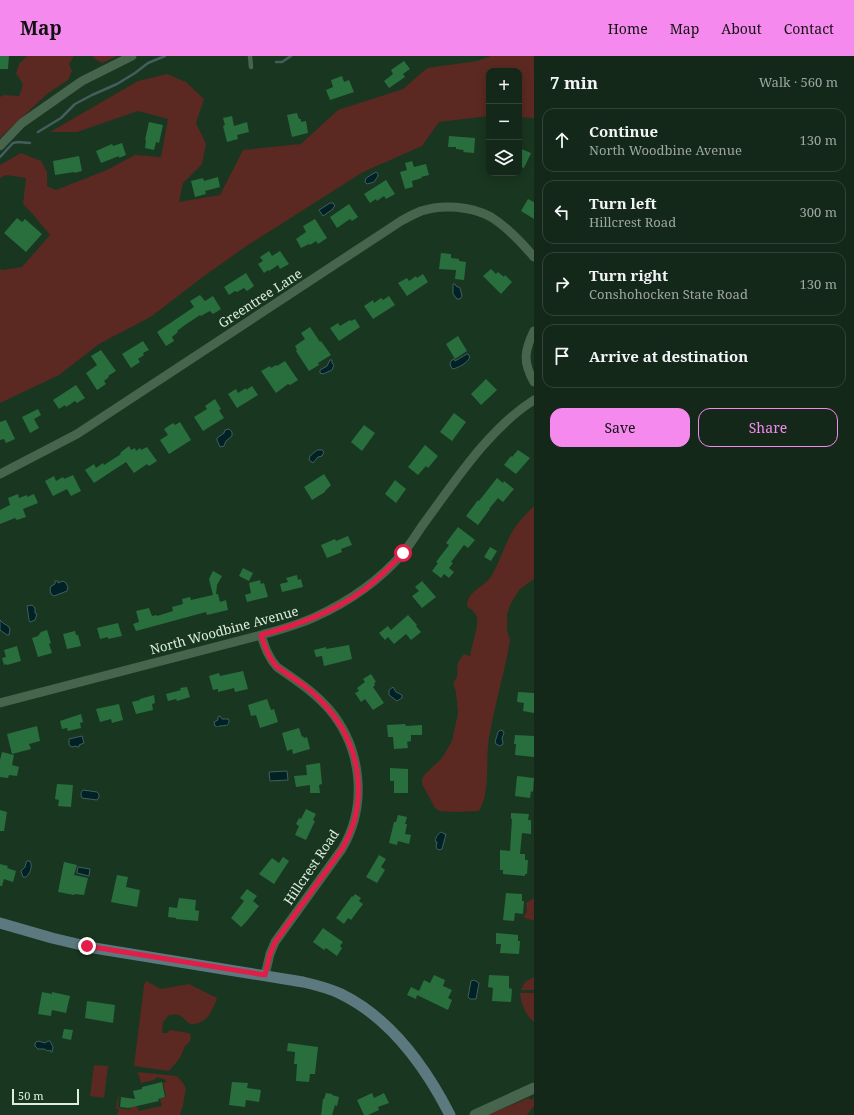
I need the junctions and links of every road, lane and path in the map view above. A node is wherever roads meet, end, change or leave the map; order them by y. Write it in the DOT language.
graph roads {
  1 [pos="132,56"];
  2 [pos="250,57"];
  3 [pos="251,67"];
  4 [pos="0,146"];
  5 [pos="534,257"];
  6 [pos="534,331"];
  7 [pos="534,382"];
  8 [pos="534,400"];
  9 [pos="0,474"];
  10 [pos="261,635"];
  11 [pos="0,703"];
  12 [pos="0,923"];
  13 [pos="265,975"];
  14 [pos="534,1088"];
  15 [pos="450,1115"];
  16 [pos="475,1115"];
  1 -- 4 [label="street"];
  2 -- 3 [label="lane"];
  5 -- 9 [label="street, Greentree Lane"];
  6 -- 7 [label="street"];
  8 -- 10 [label="street, North Woodbine Avenue"];
  10 -- 11 [label="street, North Woodbine Avenue"];
  10 -- 13 [label="street, Hillcrest Road"];
  12 -- 13 [label="main road"];
  13 -- 15 [label="main road"];
  14 -- 16 [label="street"];
}
